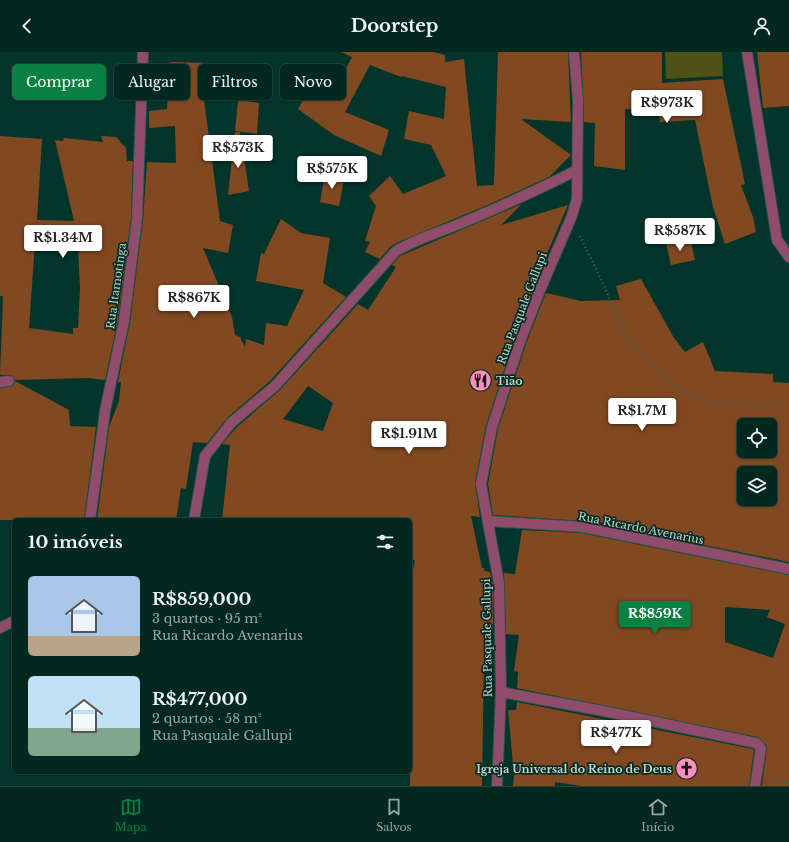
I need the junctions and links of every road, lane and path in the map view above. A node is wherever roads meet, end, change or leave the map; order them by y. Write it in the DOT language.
graph roads {
  1 [pos="143,52"];
  2 [pos="574,52"];
  3 [pos="747,52"];
  4 [pos="577,170"];
  5 [pos="571,218"];
  6 [pos="789,257"];
  7 [pos="789,407"];
  8 [pos="90,518"];
  9 [pos="194,518"];
  10 [pos="488,521"];
  11 [pos="789,569"];
  12 [pos="12,622"];
  13 [pos="0,628"];
  14 [pos="501,692"];
  15 [pos="497,786"];
  16 [pos="755,786"];
  1 -- 8 [label="street, Rua Itamotinga"];
  2 -- 4 [label="street, Rua Pasquale Gallupi"];
  3 -- 6 [label="street"];
  4 -- 5 [label="street, Rua Pasquale Gallupi"];
  4 -- 9 [label="street"];
  5 -- 7 [label="path"];
  5 -- 10 [label="street, Rua Pasquale Gallupi"];
  10 -- 11 [label="street, Rua Ricardo Avenarius"];
  10 -- 14 [label="street, Rua Pasquale Gallupi"];
  12 -- 13 [label="street"];
  14 -- 15 [label="street, Rua Pasquale Gallupi"];
  14 -- 16 [label="street"];
}
